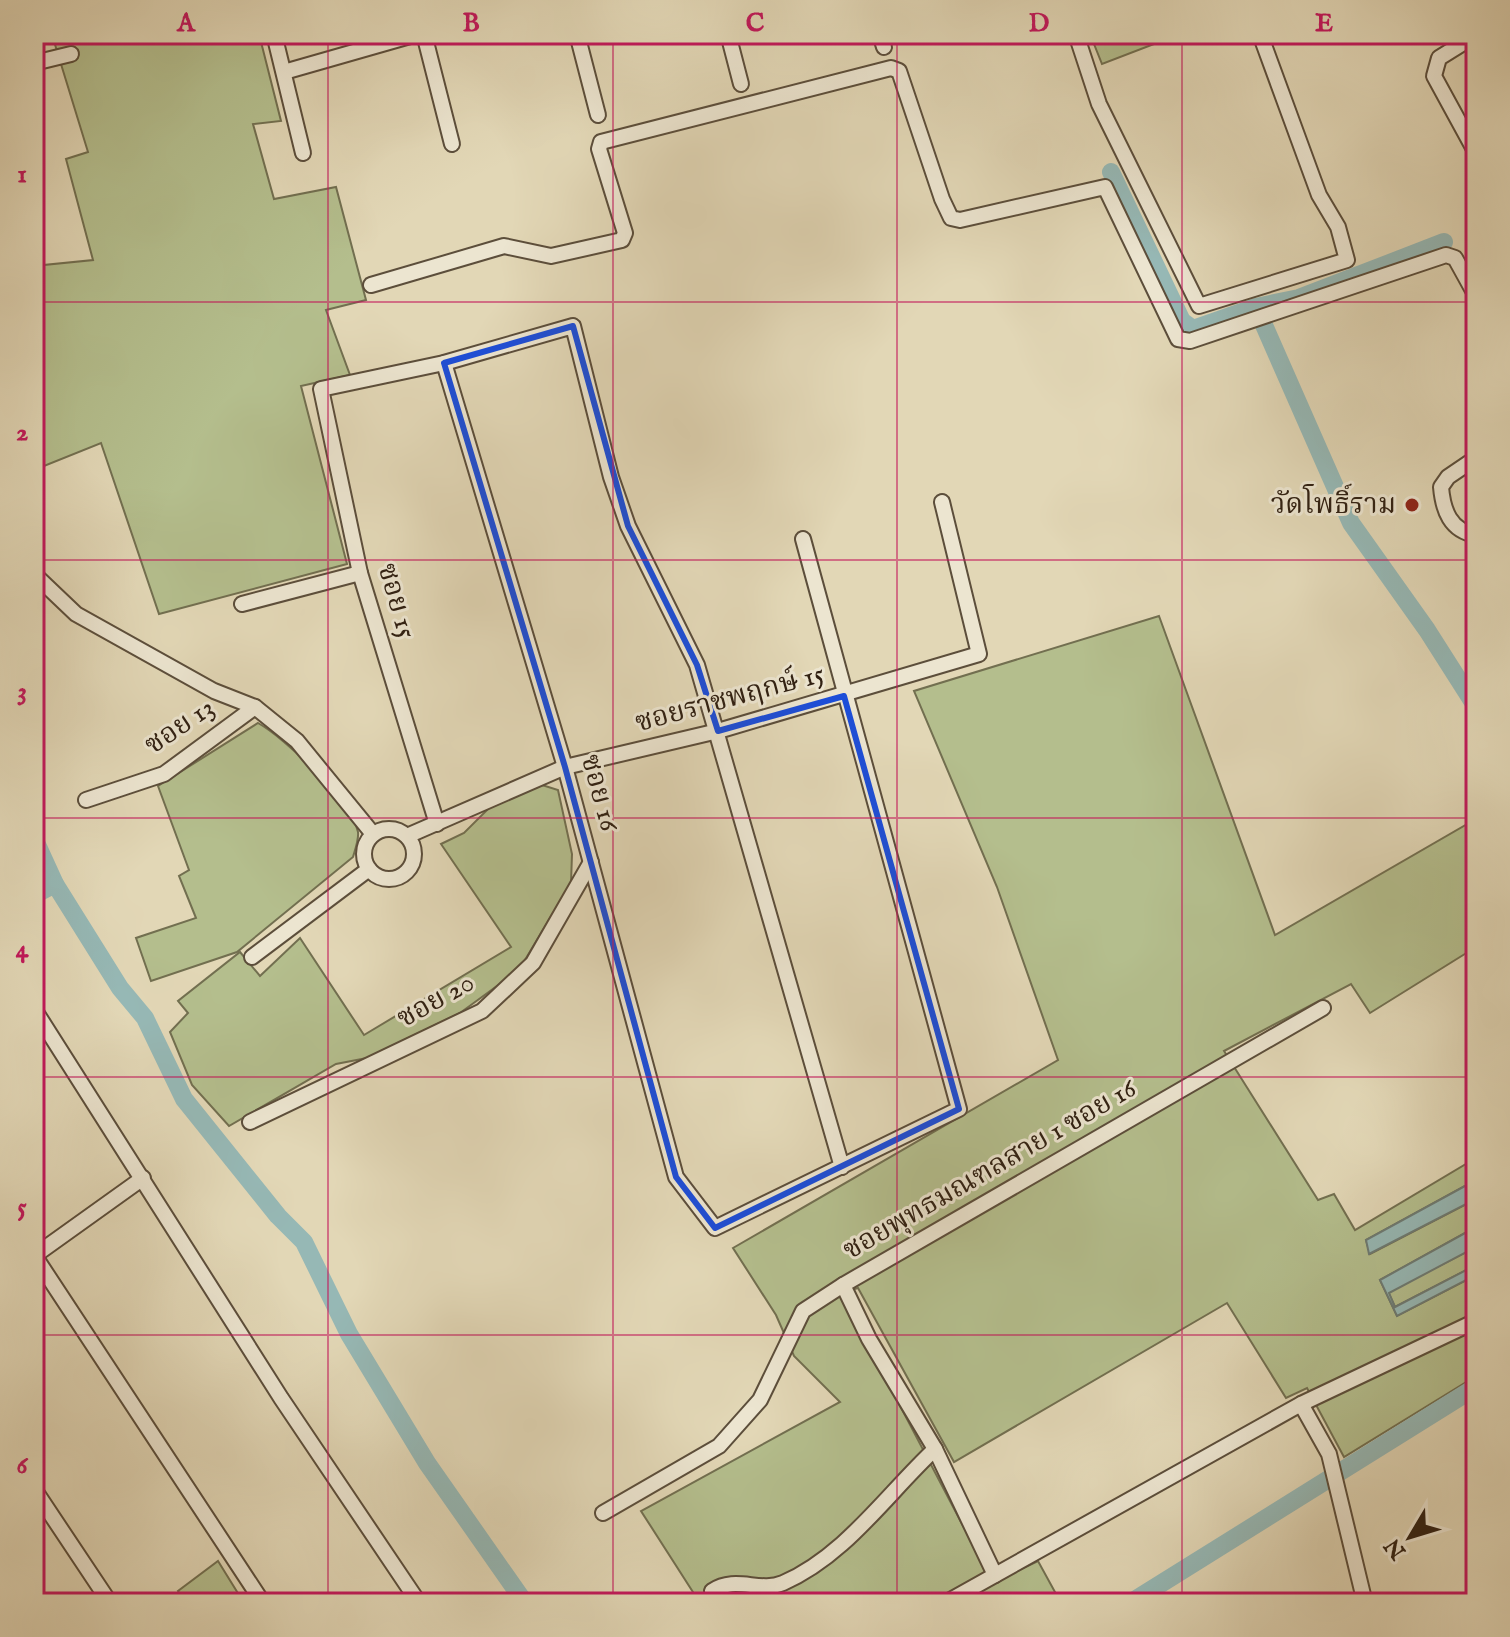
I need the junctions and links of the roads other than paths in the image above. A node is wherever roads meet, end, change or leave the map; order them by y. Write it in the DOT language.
graph roads {
  1 [pos="274,34"];
  2 [pos="417,34"];
  3 [pos="424,34"];
  4 [pos="577,34"];
  5 [pos="728,34"];
  6 [pos="1076,34"];
  7 [pos="1260,34"];
  8 [pos="1476,35"];
  9 [pos="71,54"];
  10 [pos="34,63"];
  11 [pos="284,72"];
  12 [pos="741,84"];
  13 [pos="598,115"];
  14 [pos="452,144"];
  15 [pos="303,153"];
  16 [pos="1476,153"];
  17 [pos="371,285"];
  18 [pos="1476,296"];
  19 [pos="444,363"];
  20 [pos="1476,458"];
  21 [pos="942,502"];
  22 [pos="1476,535"];
  23 [pos="803,539"];
  24 [pos="360,573"];
  25 [pos="34,574"];
  26 [pos="242,604"];
  27 [pos="844,696"];
  28 [pos="255,707"];
  29 [pos="718,731"];
  30 [pos="565,767"];
  31 [pos="86,800"];
  32 [pos="437,824"];
  33 [pos="373,834"];
  34 [pos="407,836"];
  35 [pos="591,862"];
  36 [pos="369,869"];
  37 [pos="252,957"];
  38 [pos="1323,1008"];
  39 [pos="34,1009"];
  40 [pos="250,1122"];
  41 [pos="842,1167"];
  42 [pos="143,1178"];
  43 [pos="34,1255"];
  44 [pos="843,1285"];
  45 [pos="1476,1321"];
  46 [pos="1301,1404"];
  47 [pos="935,1449"];
  48 [pos="34,1489"];
  49 [pos="603,1513"];
  50 [pos="995,1575"];
  51 [pos="712,1591"];
  52 [pos="110,1603"];
  53 [pos="263,1603"];
  54 [pos="419,1603"];
  55 [pos="945,1603"];
  56 [pos="1365,1603"];
  1 -- 11 [label="street"];
  2 -- 11 [label="street"];
  3 -- 14 [label="street"];
  4 -- 13 [label="street"];
  5 -- 12 [label="street"];
  6 -- 7 [label="street"];
  8 -- 16 [label="street"];
  9 -- 10 [label="street"];
  11 -- 15 [label="street"];
  17 -- 18 [label="street"];
  19 -- 24 [label="street, ซอย 15"];
  19 -- 29 [label="street"];
  19 -- 30 [label="street, ซอย 16"];
  20 -- 22 [label="street"];
  21 -- 27 [label="street, ซอยราชพฤกษ์ 15"];
  23 -- 27 [label="street"];
  24 -- 26 [label="street"];
  24 -- 32 [label="street, ซอย 15"];
  25 -- 28 [label="street"];
  27 -- 29 [label="street, ซอยราชพฤกษ์ 15"];
  27 -- 41 [label="street"];
  28 -- 31 [label="street, ซอย 13"];
  28 -- 33 [label="street"];
  29 -- 30 [label="street, ซอยราชพฤกษ์ 15"];
  29 -- 41 [label="street"];
  30 -- 32 [label="street, ซอยราชพฤกษ์ 15"];
  30 -- 35 [label="street, ซอย 16"];
  32 -- 34 [label="street, ซอยราชพฤกษ์ 15"];
  33 -- 34 [label="street, ซอยราชพฤกษ์ 15"];
  33 -- 36 [label="street"];
  34 -- 36 [label="street"];
  35 -- 40 [label="street, ซอย 20"];
  35 -- 41 [label="street, ซอย 16"];
  36 -- 37 [label="street"];
  38 -- 44 [label="street, ซอยพุทธมณฑลสาย 1 ซอย 16"];
  39 -- 42 [label="street"];
  42 -- 43 [label="street"];
  42 -- 54 [label="street"];
  43 -- 53 [label="street"];
  44 -- 47 [label="street, ซอยพุทธมณฑลสาย 1 ซอย 16"];
  44 -- 49 [label="street"];
  45 -- 46 [label="street"];
  46 -- 50 [label="street"];
  46 -- 56 [label="street"];
  47 -- 50 [label="street, ซอยพุทธมณฑลสาย 1 ซอย 16"];
  47 -- 51 [label="street"];
  48 -- 52 [label="street"];
  50 -- 55 [label="street"];
}
